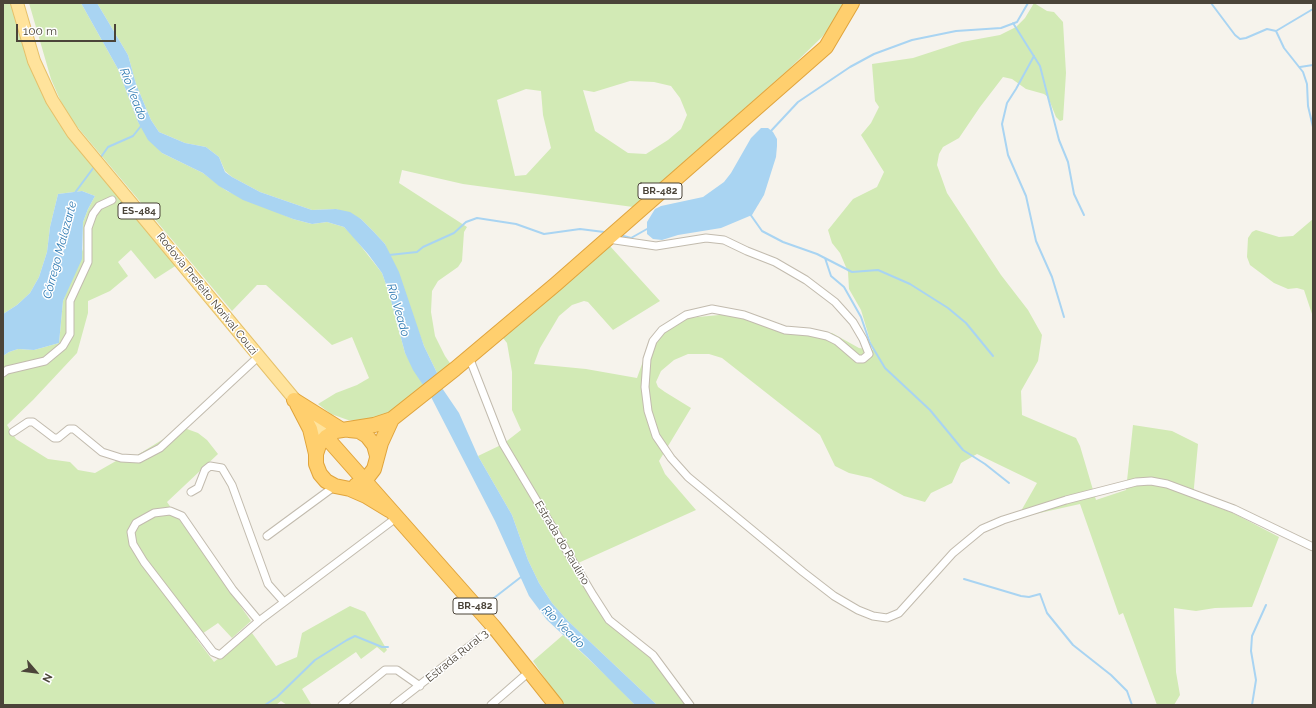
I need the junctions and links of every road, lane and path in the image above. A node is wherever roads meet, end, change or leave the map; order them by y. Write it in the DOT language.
graph roads {
  1 [pos="17,3"];
  2 [pos="852,3"];
  3 [pos="112,200"];
  4 [pos="606,238"];
  5 [pos="258,357"];
  6 [pos="469,357"];
  7 [pos="3,373"];
  8 [pos="296,402"];
  9 [pos="392,419"];
  10 [pos="344,430"];
  11 [pos="13,432"];
  12 [pos="326,437"];
  13 [pos="316,454"];
  14 [pos="376,460"];
  15 [pos="364,482"];
  16 [pos="336,487"];
  17 [pos="191,492"];
  18 [pos="389,510"];
  19 [pos="267,536"];
  20 [pos="1313,548"];
  21 [pos="284,602"];
  22 [pos="259,621"];
  23 [pos="494,627"];
  24 [pos="530,671"];
  25 [pos="420,686"];
  26 [pos="342,705"];
  27 [pos="394,705"];
  28 [pos="491,705"];
  29 [pos="556,705"];
  30 [pos="690,705"];
  1 -- 5 [label="main road, Rodovia Prefeito Norival Couzi / ES-484"];
  2 -- 4 [label="highway, BR-482"];
  3 -- 7 [label="street"];
  4 -- 6 [label="highway, BR-482"];
  4 -- 20 [label="street"];
  5 -- 8 [label="main road, Rodovia Prefeito Norival Couzi / ES-484"];
  5 -- 11 [label="street"];
  6 -- 9 [label="highway, BR-482"];
  6 -- 30 [label="street, Estrada do Raulino"];
  8 -- 10 [label="highway"];
  8 -- 12 [label="main road, ES-484"];
  8 -- 13 [label="highway"];
  9 -- 10 [label="highway, BR-482"];
  9 -- 14 [label="highway, BR-482"];
  10 -- 12 [label="highway, BR-482"];
  10 -- 14 [label="highway"];
  12 -- 13 [label="highway"];
  12 -- 15 [label="highway, ES-484"];
  13 -- 16 [label="highway, BR-482"];
  14 -- 15 [label="highway, BR-482"];
  14 -- 18 [label="highway"];
  15 -- 16 [label="highway"];
  15 -- 18 [label="highway, ES-484"];
  16 -- 18 [label="highway, BR-482"];
  16 -- 19 [label="street"];
  17 -- 21 [label="street"];
  18 -- 21 [label="street"];
  18 -- 23 [label="highway, BR-482"];
  21 -- 22 [label="street"];
  22 -- 22 [label="street"];
  23 -- 24 [label="highway, BR-482"];
  23 -- 25 [label="street, Estrada Rural 3"];
  24 -- 28 [label="street"];
  24 -- 29 [label="highway, BR-482"];
  25 -- 26 [label="street, Estrada Rural 3"];
  25 -- 27 [label="street, Estrada Rural 3"];
}
